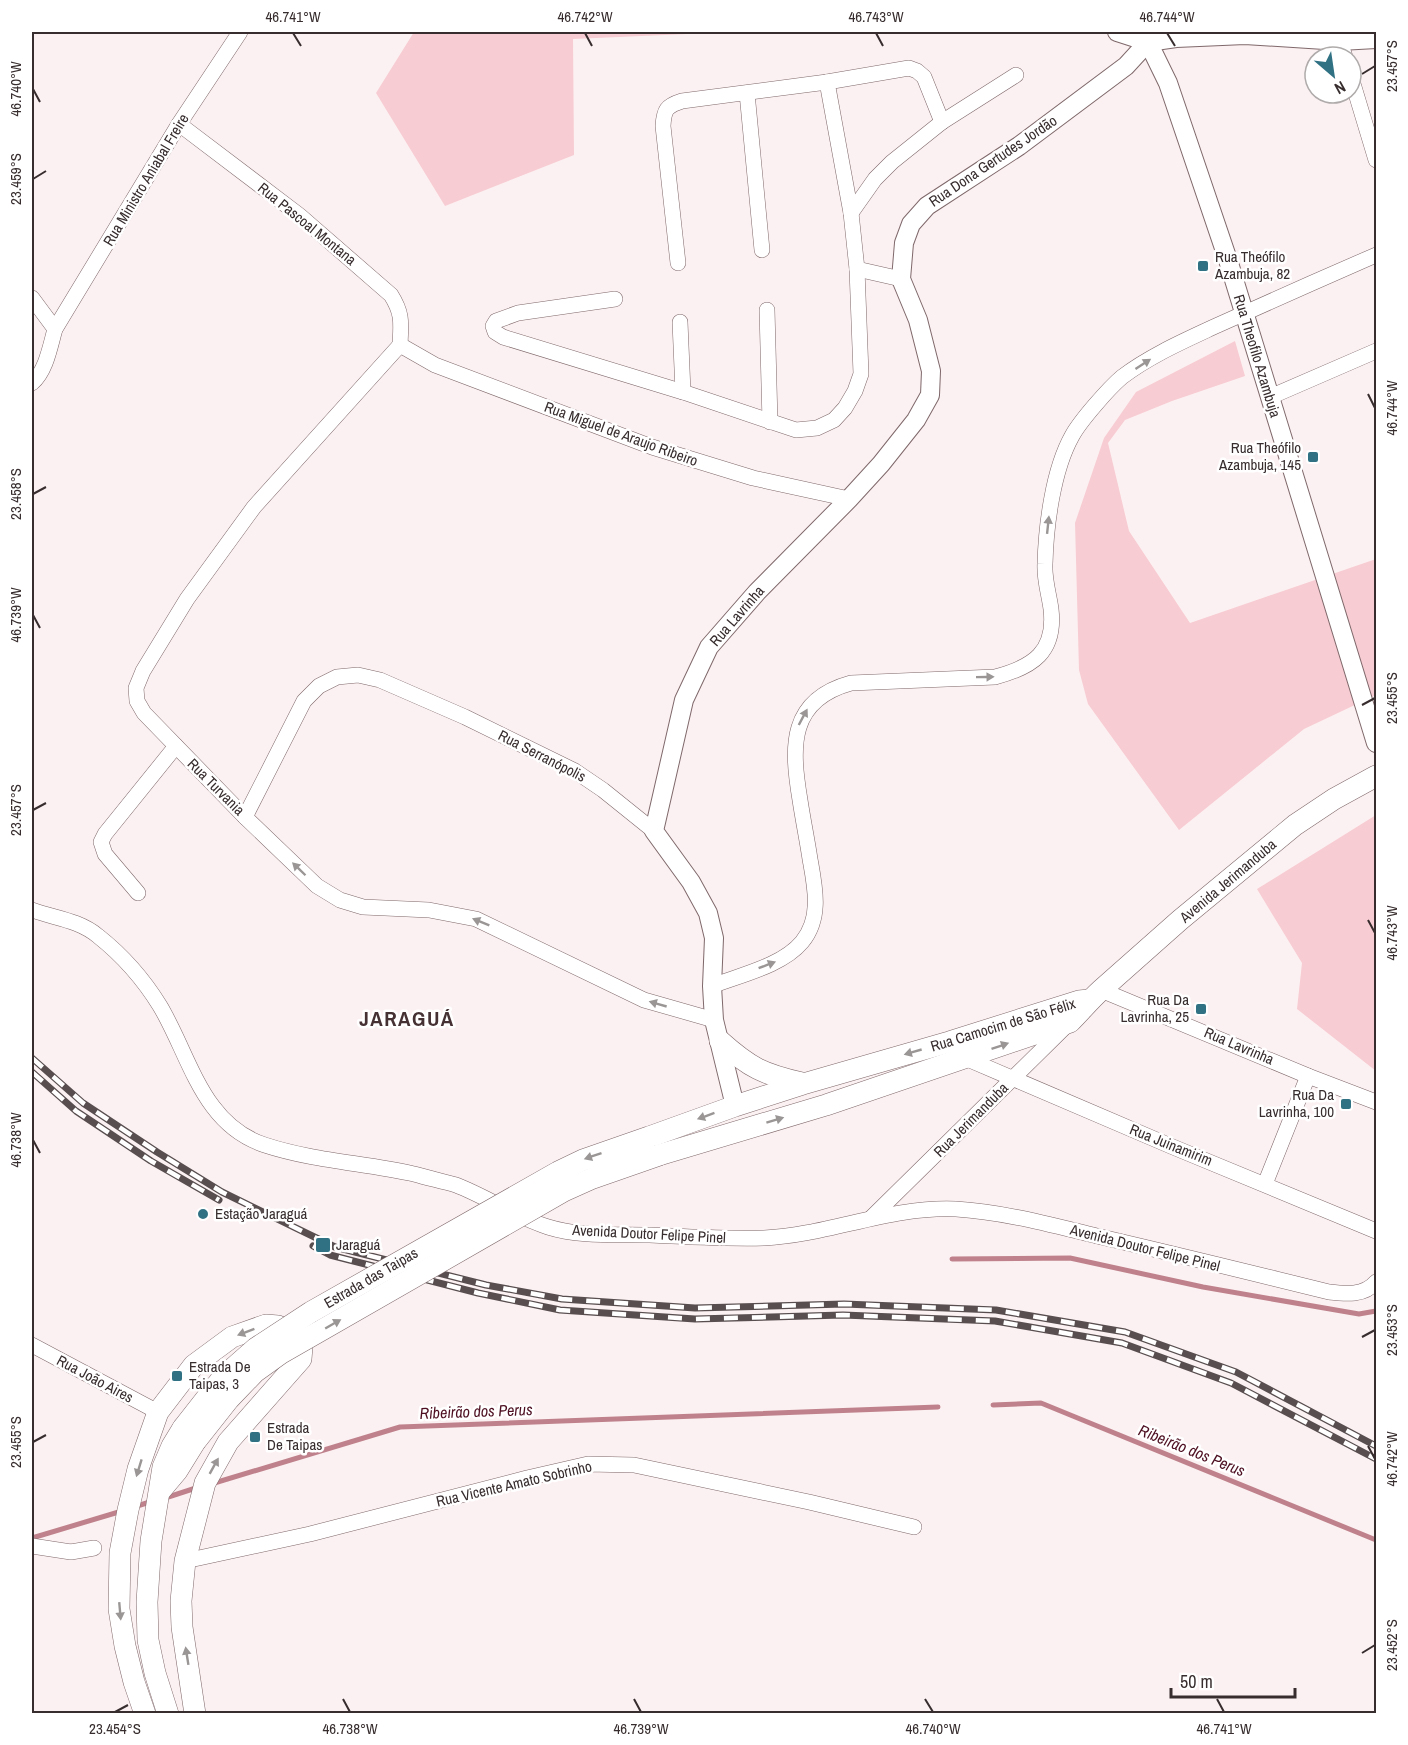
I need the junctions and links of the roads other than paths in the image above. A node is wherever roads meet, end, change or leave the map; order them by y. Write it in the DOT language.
graph roads {
  1 [pos="240,32"];
  2 [pos="1117,32"];
  3 [pos="1146,37"];
  4 [pos="1377,39"];
  5 [pos="1314,45"];
  6 [pos="1356,45"];
  7 [pos="1016,75"];
  8 [pos="827,82"];
  9 [pos="747,93"];
  10 [pos="1360,105"];
  11 [pos="942,122"];
  12 [pos="179,124"];
  13 [pos="1377,160"];
  14 [pos="851,213"];
  15 [pos="762,250"];
  16 [pos="1377,255"];
  17 [pos="678,263"];
  18 [pos="857,269"];
  19 [pos="901,279"];
  20 [pos="32,298"];
  21 [pos="615,299"];
  22 [pos="767,310"];
  23 [pos="1245,313"];
  24 [pos="680,322"];
  25 [pos="56,329"];
  26 [pos="400,345"];
  27 [pos="1377,351"];
  28 [pos="32,383"];
  29 [pos="683,392"];
  30 [pos="1270,397"];
  31 [pos="770,422"];
  32 [pos="849,499"];
  33 [pos="1377,743"];
  34 [pos="176,746"];
  35 [pos="1377,776"];
  36 [pos="245,817"];
  37 [pos="654,831"];
  38 [pos="138,893"];
  39 [pos="32,910"];
  40 [pos="712,986"];
  41 [pos="1095,995"];
  42 [pos="714,1020"];
  43 [pos="1070,1022"];
  44 [pos="720,1041"];
  45 [pos="965,1058"];
  46 [pos="1308,1076"];
  47 [pos="1013,1079"];
  48 [pos="803,1084"];
  49 [pos="1377,1102"];
  50 [pos="735,1106"];
  51 [pos="654,1146"];
  52 [pos="1265,1184"];
  53 [pos="871,1218"];
  54 [pos="1377,1231"];
  55 [pos="1377,1282"];
  56 [pos="32,1345"];
  57 [pos="158,1413"];
  58 [pos="914,1527"];
  59 [pos="32,1546"];
  60 [pos="94,1548"];
  61 [pos="185,1561"];
  62 [pos="145,1713"];
  63 [pos="168,1713"];
  64 [pos="195,1713"];
  1 -- 12 [label="street, Rua Ministro Aniabal Freire"];
  2 -- 3 [label="street"];
  3 -- 5 [label="street"];
  3 -- 19 [label="street, Rua Dona Gertudes Jordão"];
  3 -- 23 [label="street, Rua Theofilo Azambuja"];
  4 -- 6 [label="street"];
  7 -- 11 [label="street"];
  8 -- 9 [label="street"];
  8 -- 11 [label="street"];
  8 -- 14 [label="street"];
  9 -- 15 [label="street"];
  9 -- 17 [label="street"];
  10 -- 13 [label="street"];
  11 -- 14 [label="street"];
  12 -- 25 [label="street, Rua Ministro Aniabal Freire"];
  12 -- 26 [label="street, Rua Pascoal Montana"];
  14 -- 18 [label="street"];
  16 -- 23 [label="street"];
  18 -- 19 [label="street"];
  18 -- 31 [label="street"];
  19 -- 32 [label="street, Rua Dona Gertudes Jordão"];
  20 -- 25 [label="street"];
  21 -- 29 [label="street"];
  22 -- 31 [label="street"];
  23 -- 30 [label="street, Rua Theofilo Azambuja"];
  40 -- 23 [label="street, one-way"];
  24 -- 29 [label="street"];
  25 -- 28 [label="street"];
  26 -- 32 [label="street, Rua Miguel de Araujo Ribeiro"];
  26 -- 34 [label="street, Rua Turvania"];
  27 -- 30 [label="street"];
  29 -- 31 [label="street"];
  30 -- 33 [label="street, Rua Theofilo Azambuja"];
  32 -- 37 [label="street, Rua Lavrinha"];
  34 -- 36 [label="street, Rua Turvania"];
  34 -- 38 [label="street"];
  35 -- 41 [label="main road, Avenida Jerimanduba"];
  36 -- 37 [label="street, Rua Serranópolis"];
  42 -- 36 [label="street, Rua Turvania, one-way"];
  37 -- 40 [label="street, Rua Serranópolis"];
  39 -- 53 [label="street, Avenida Doutor Felipe Pinel"];
  40 -- 42 [label="street, Rua Serranópolis"];
  41 -- 43 [label="main road, Rua Camocim de São Félix"];
  41 -- 46 [label="street, Rua Lavrinha"];
  41 -- 48 [label="main road, Rua Camocim de São Félix, one-way"];
  42 -- 44 [label="street, Rua Serranópolis"];
  45 -- 43 [label="main road, Rua Camocim de São Félix, one-way"];
  43 -- 47 [label="street, Rua Jerimanduba"];
  44 -- 48 [label="main road"];
  44 -- 50 [label="street, Rua Serranópolis"];
  45 -- 47 [label="street, Rua Juinamirim"];
  51 -- 45 [label="main road, Rua Camocim de São Félix, one-way"];
  46 -- 49 [label="street, Rua Lavrinha"];
  46 -- 52 [label="street"];
  47 -- 52 [label="street, Rua Juinamirim"];
  47 -- 53 [label="street, Rua Jerimanduba"];
  48 -- 50 [label="main road, Rua Camocim de São Félix"];
  50 -- 51 [label="main road, Rua Camocim de São Félix, one-way"];
  51 -- 63 [label="main road, Estrada das Taipas, bridge"];
  52 -- 54 [label="street, Rua Juinamirim"];
  53 -- 55 [label="street, Avenida Doutor Felipe Pinel"];
  56 -- 57 [label="street, Rua João Aires"];
  61 -- 57 [label="main road, one-way"];
  57 -- 62 [label="main road, one-way"];
  58 -- 61 [label="street, Rua Vicente Amato Sobrinho"];
  59 -- 60 [label="street"];
  64 -- 61 [label="main road, one-way"];
}
